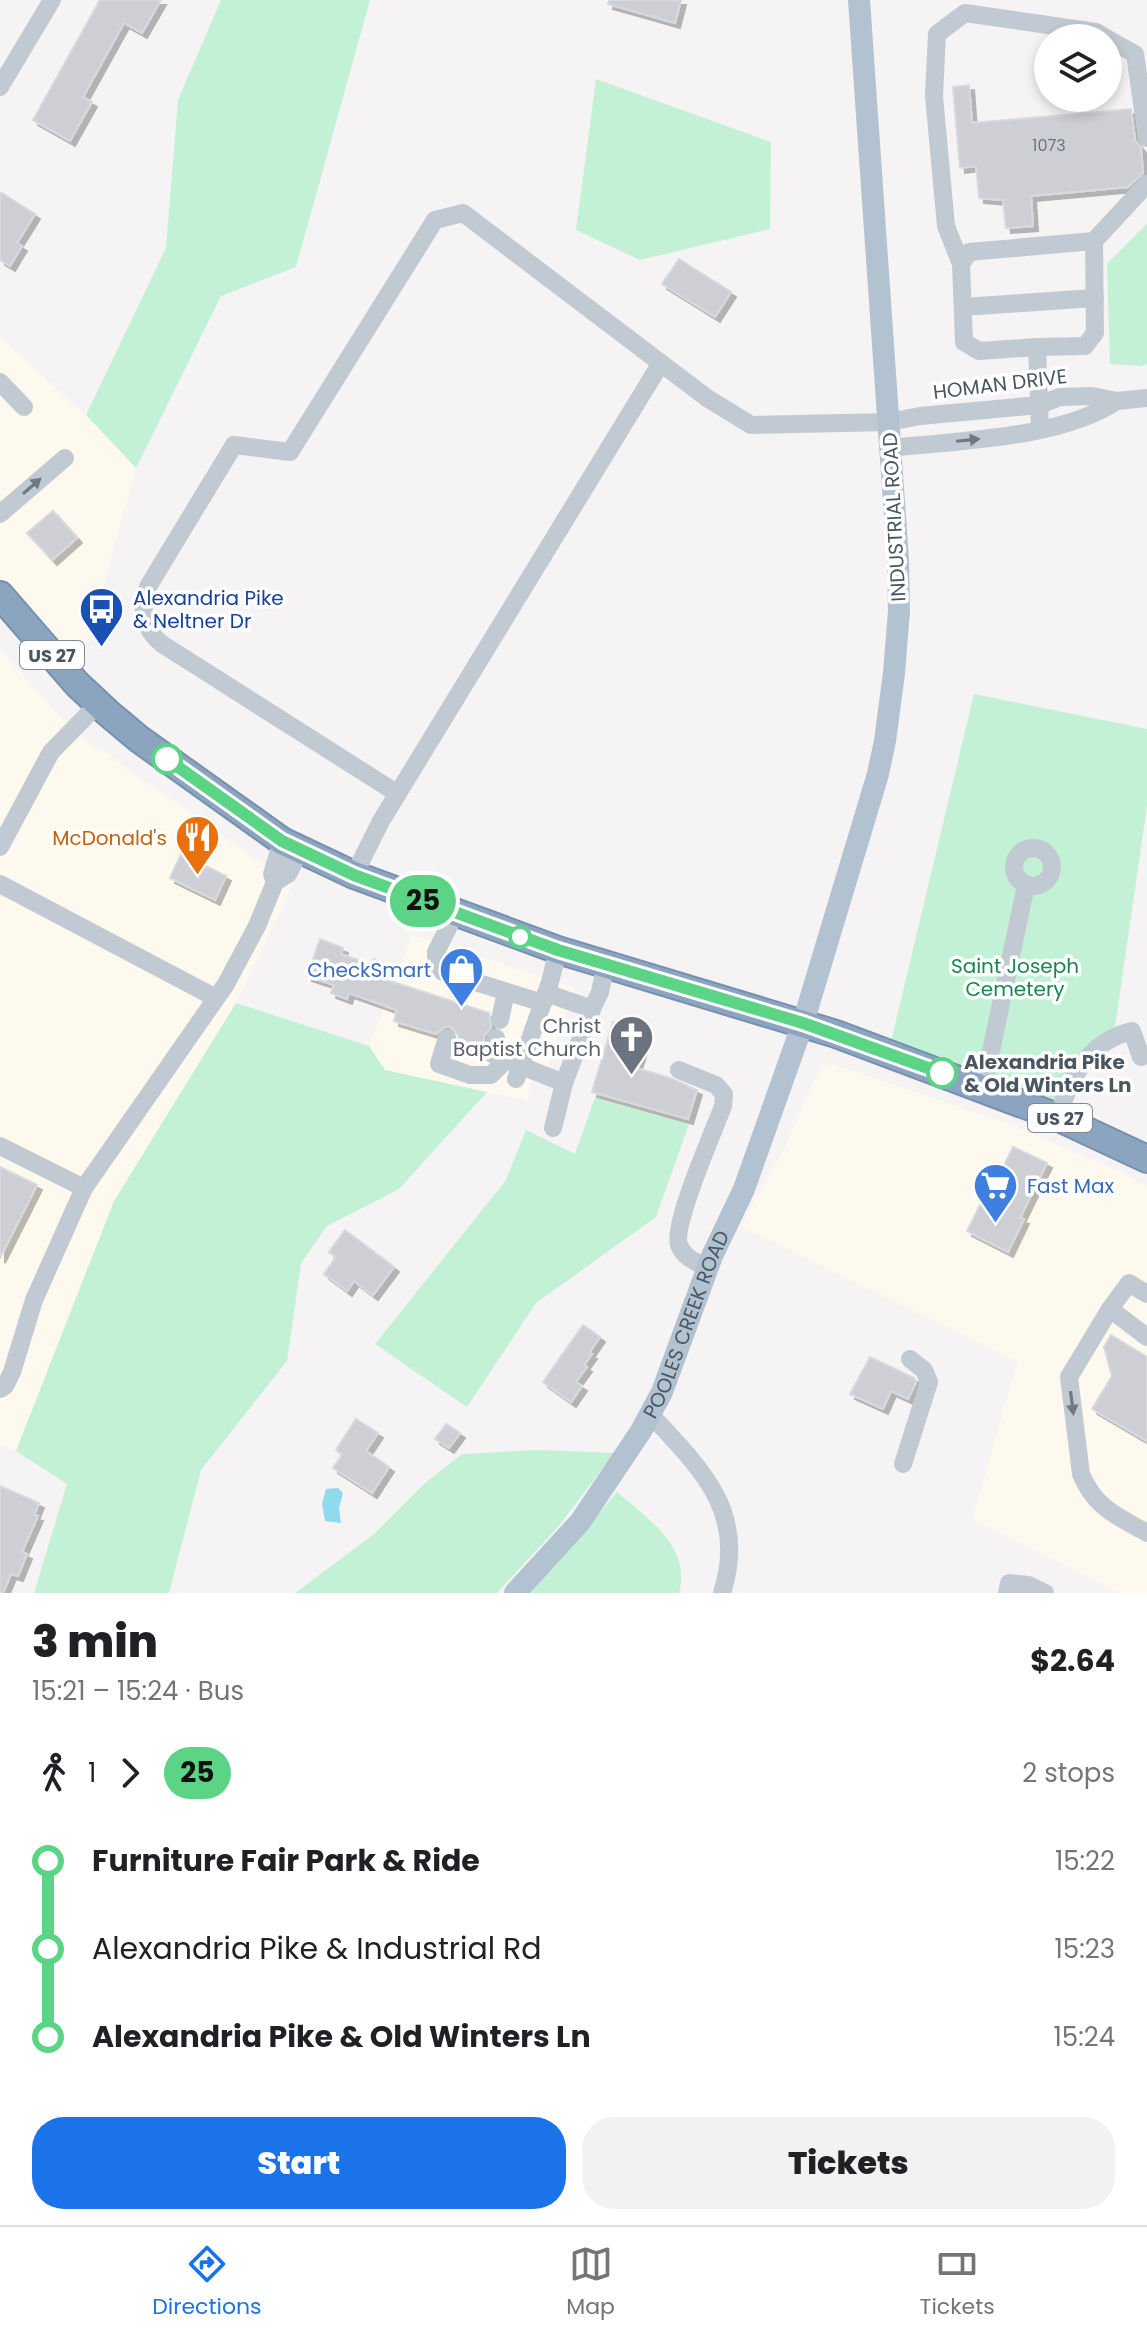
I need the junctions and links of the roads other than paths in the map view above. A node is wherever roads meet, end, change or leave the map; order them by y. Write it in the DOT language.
graph roads {
  1 [pos="52,0"];
  2 [pos="859,0"];
  3 [pos="1041,24"];
  4 [pos="1122,47"];
  5 [pos="0,87"];
  6 [pos="1147,138"];
  7 [pos="1147,184"];
  8 [pos="1094,241"];
  9 [pos="961,264"];
  10 [pos="1095,298"];
  11 [pos="963,307"];
  12 [pos="1037,347"];
  13 [pos="661,363"];
  14 [pos="0,382"];
  15 [pos="1147,398"];
  16 [pos="1117,401"];
  17 [pos="1039,405"];
  18 [pos="24,407"];
  19 [pos="889,422"];
  20 [pos="1040,429"];
  21 [pos="891,448"];
  22 [pos="65,458"];
  23 [pos="0,514"];
  24 [pos="0,595"];
  25 [pos="98,704"];
  26 [pos="398,794"];
  27 [pos="292,845"];
  28 [pos="0,847"];
  29 [pos="354,875"];
  30 [pos="0,884"];
  31 [pos="1026,885"];
  32 [pos="455,914"];
  33 [pos="558,950"];
  34 [pos="606,964"];
  35 [pos="506,992"];
  36 [pos="216,998"];
  37 [pos="544,998"];
  38 [pos="592,1009"];
  39 [pos="803,1023"];
  40 [pos="447,1038"];
  41 [pos="1147,1054"];
  42 [pos="514,1068"];
  43 [pos="679,1070"];
  44 [pos="564,1083"];
  45 [pos="983,1089"];
  46 [pos="1057,1117"];
  47 [pos="553,1128"];
  48 [pos="0,1146"];
  49 [pos="1147,1159"];
  50 [pos="84,1188"];
  51 [pos="708,1268"];
  52 [pos="1147,1294"];
  53 [pos="1110,1309"];
  54 [pos="1147,1337"];
  55 [pos="910,1359"];
  56 [pos="0,1389"];
  57 [pos="650,1414"];
  58 [pos="903,1464"];
  59 [pos="1147,1533"];
  60 [pos="515,1593"];
  61 [pos="722,1593"];
  62 [pos="1007,1593"];
  63 [pos="1045,1593"];
  1 -- 5 [label="street"];
  2 -- 19 [label="main road, INDUSTRIAL ROAD"];
  3 -- 9 [label="street"];
  4 -- 6 [label="street"];
  7 -- 8 [label="street"];
  8 -- 9 [label="street"];
  8 -- 10 [label="street"];
  9 -- 11 [label="street"];
  10 -- 11 [label="street"];
  10 -- 12 [label="street"];
  11 -- 12 [label="street"];
  12 -- 17 [label="street"];
  13 -- 19 [label="street, HOMAN DRIVE"];
  13 -- 26 [label="street"];
  13 -- 26 [label="street, HOMAN DRIVE"];
  14 -- 18 [label="street"];
  15 -- 16 [label="street, HOMAN DRIVE"];
  16 -- 17 [label="street, HOMAN DRIVE"];
  16 -- 20 [label="street, HOMAN DRIVE"];
  17 -- 19 [label="street, HOMAN DRIVE"];
  17 -- 20 [label="street"];
  19 -- 21 [label="main road, INDUSTRIAL ROAD"];
  21 -- 20 [label="street, HOMAN DRIVE, one-way"];
  21 -- 39 [label="main road, INDUSTRIAL ROAD"];
  23 -- 22 [label="street, one-way"];
  24 -- 25 [label="highway, US 27"];
  25 -- 27 [label="highway, US 27"];
  25 -- 28 [label="street"];
  26 -- 29 [label="street"];
  27 -- 29 [label="highway, US 27"];
  27 -- 36 [label="street"];
  29 -- 32 [label="highway, US 27"];
  30 -- 36 [label="street"];
  31 -- 45 [label="street"];
  32 -- 33 [label="highway, US 27"];
  32 -- 35 [label="street"];
  33 -- 34 [label="highway, US 27"];
  33 -- 37 [label="street"];
  34 -- 38 [label="street"];
  34 -- 39 [label="highway, US 27"];
  35 -- 37 [label="street"];
  35 -- 42 [label="street"];
  36 -- 50 [label="street"];
  37 -- 38 [label="street"];
  37 -- 42 [label="street"];
  38 -- 44 [label="street"];
  39 -- 45 [label="highway, US 27"];
  39 -- 51 [label="main road, POOLES CREEK ROAD"];
  40 -- 42 [label="street"];
  41 -- 46 [label="street"];
  42 -- 44 [label="street"];
  43 -- 51 [label="street"];
  44 -- 47 [label="street"];
  45 -- 46 [label="highway, US 27"];
  46 -- 49 [label="highway, US 27"];
  48 -- 50 [label="street"];
  50 -- 56 [label="street"];
  51 -- 57 [label="main road, POOLES CREEK ROAD"];
  52 -- 53 [label="street"];
  53 -- 54 [label="street"];
  53 -- 59 [label="street, one-way"];
  55 -- 58 [label="street"];
  57 -- 60 [label="main road, POOLES CREEK ROAD"];
  57 -- 61 [label="street"];
  62 -- 63 [label="street"];
}
